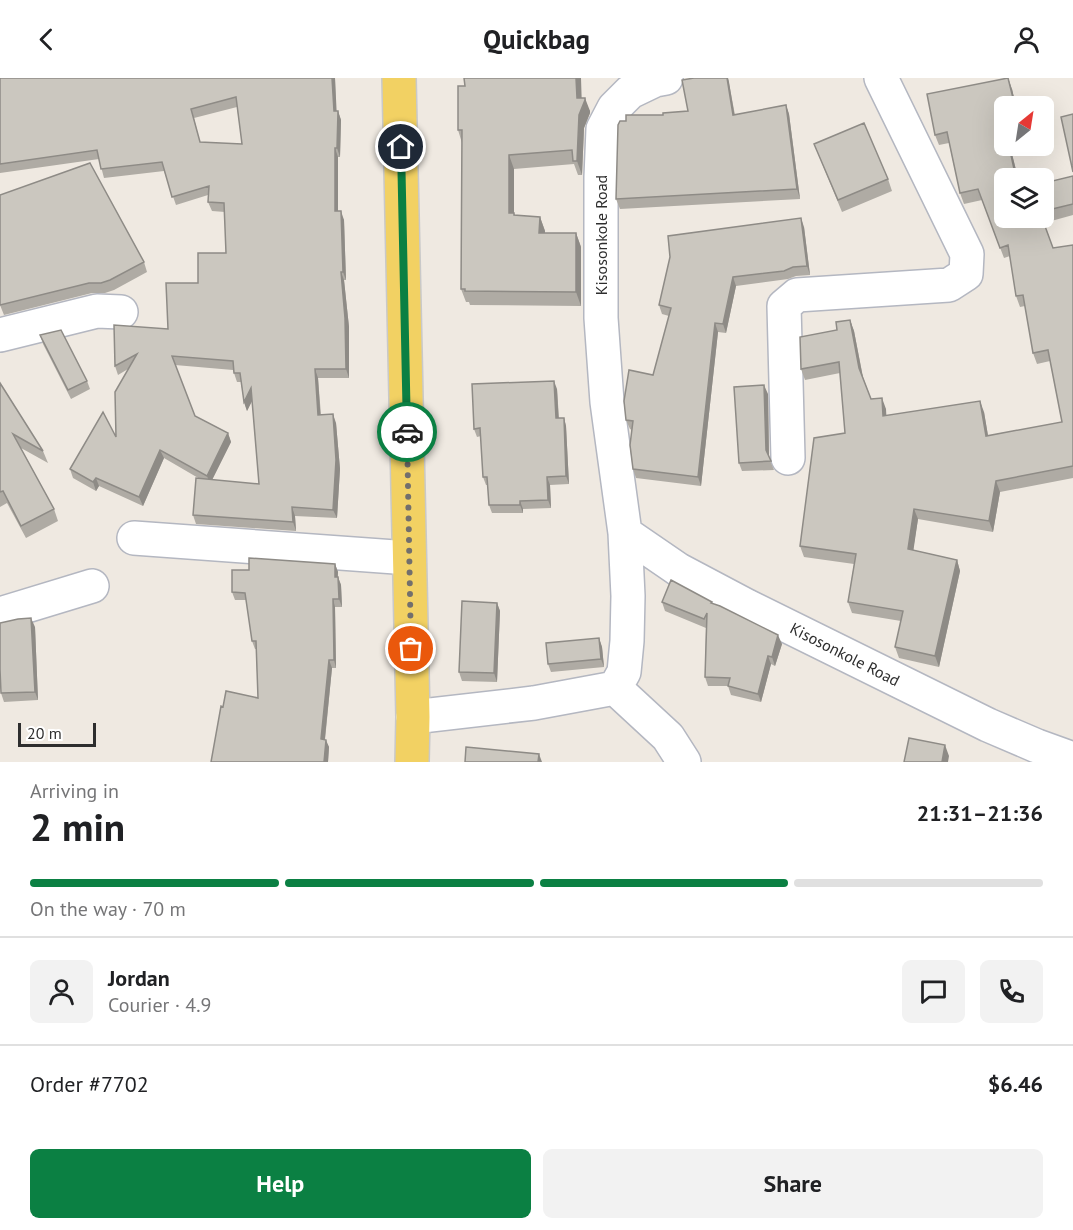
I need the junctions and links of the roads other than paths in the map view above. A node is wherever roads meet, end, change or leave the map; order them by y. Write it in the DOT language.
graph roads {
  1 [pos="399,78"];
  2 [pos="666,78"];
  3 [pos="881,78"];
  4 [pos="121,312"];
  5 [pos="0,335"];
  6 [pos="788,458"];
  7 [pos="625,533"];
  8 [pos="134,538"];
  9 [pos="409,558"];
  10 [pos="92,586"];
  11 [pos="0,614"];
  12 [pos="615,688"];
  13 [pos="413,717"];
  14 [pos="1073,759"];
  15 [pos="412,762"];
  16 [pos="684,762"];
  1 -- 9 [label="main road"];
  2 -- 7 [label="street, Kisosonkole Road"];
  3 -- 6 [label="street"];
  4 -- 5 [label="street"];
  7 -- 12 [label="street, Kisosonkole Road"];
  7 -- 14 [label="street, Kisosonkole Road"];
  8 -- 9 [label="street"];
  9 -- 13 [label="main road"];
  10 -- 11 [label="street"];
  12 -- 13 [label="street"];
  12 -- 16 [label="street"];
  13 -- 15 [label="main road"];
}
